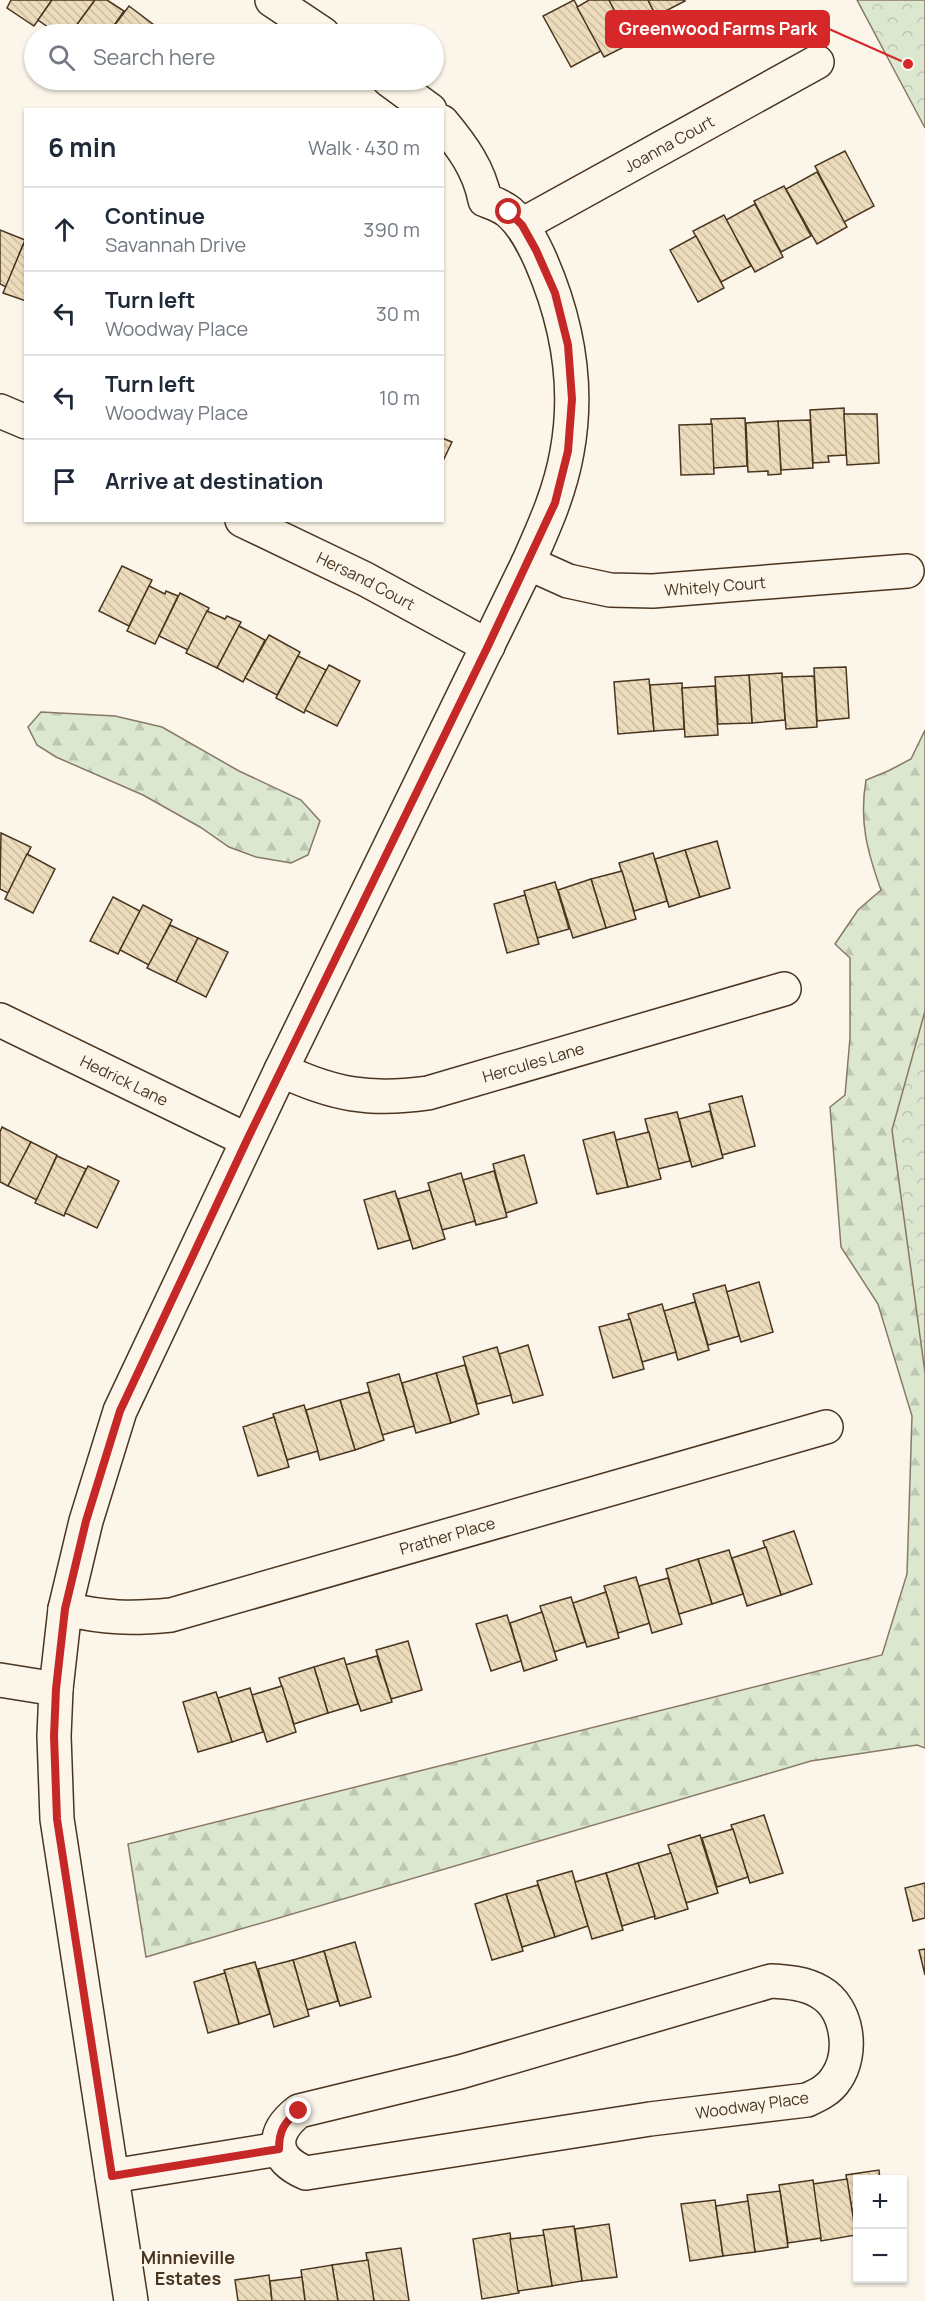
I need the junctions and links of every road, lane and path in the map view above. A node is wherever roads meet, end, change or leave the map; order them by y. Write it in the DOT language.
graph roads {
  1 [pos="272,0"];
  2 [pos="308,24"];
  3 [pos="817,62"];
  4 [pos="403,90"];
  5 [pos="427,108"];
  6 [pos="444,125"];
  7 [pos="522,225"];
  8 [pos="0,411"];
  9 [pos="24,421"];
  10 [pos="246,522"];
  11 [pos="528,563"];
  12 [pos="907,571"];
  13 [pos="488,646"];
  14 [pos="784,989"];
  15 [pos="0,1020"];
  16 [pos="281,1070"];
  17 [pos="247,1140"];
  18 [pos="826,1426"];
  19 [pos="65,1609"];
  20 [pos="0,1680"];
  21 [pos="56,1689"];
  22 [pos="279,2149"];
  23 [pos="112,2176"];
  24 [pos="131,2301"];
  1 -- 2 [label="street"];
  3 -- 7 [label="street, Joanna Court"];
  4 -- 5 [label="street"];
  6 -- 7 [label="street"];
  7 -- 11 [label="street"];
  8 -- 9 [label="street"];
  10 -- 13 [label="street, Hersand Court"];
  11 -- 12 [label="street, Whitely Court"];
  11 -- 13 [label="street"];
  13 -- 16 [label="street"];
  14 -- 16 [label="street, Hercules Lane"];
  15 -- 17 [label="street, Hedrick Lane"];
  16 -- 17 [label="street"];
  17 -- 19 [label="street"];
  18 -- 19 [label="street, Prather Place"];
  19 -- 21 [label="street"];
  20 -- 21 [label="street"];
  21 -- 23 [label="street"];
  22 -- 22 [label="street, Woodway Place"];
  22 -- 23 [label="street"];
  23 -- 24 [label="street"];
}
